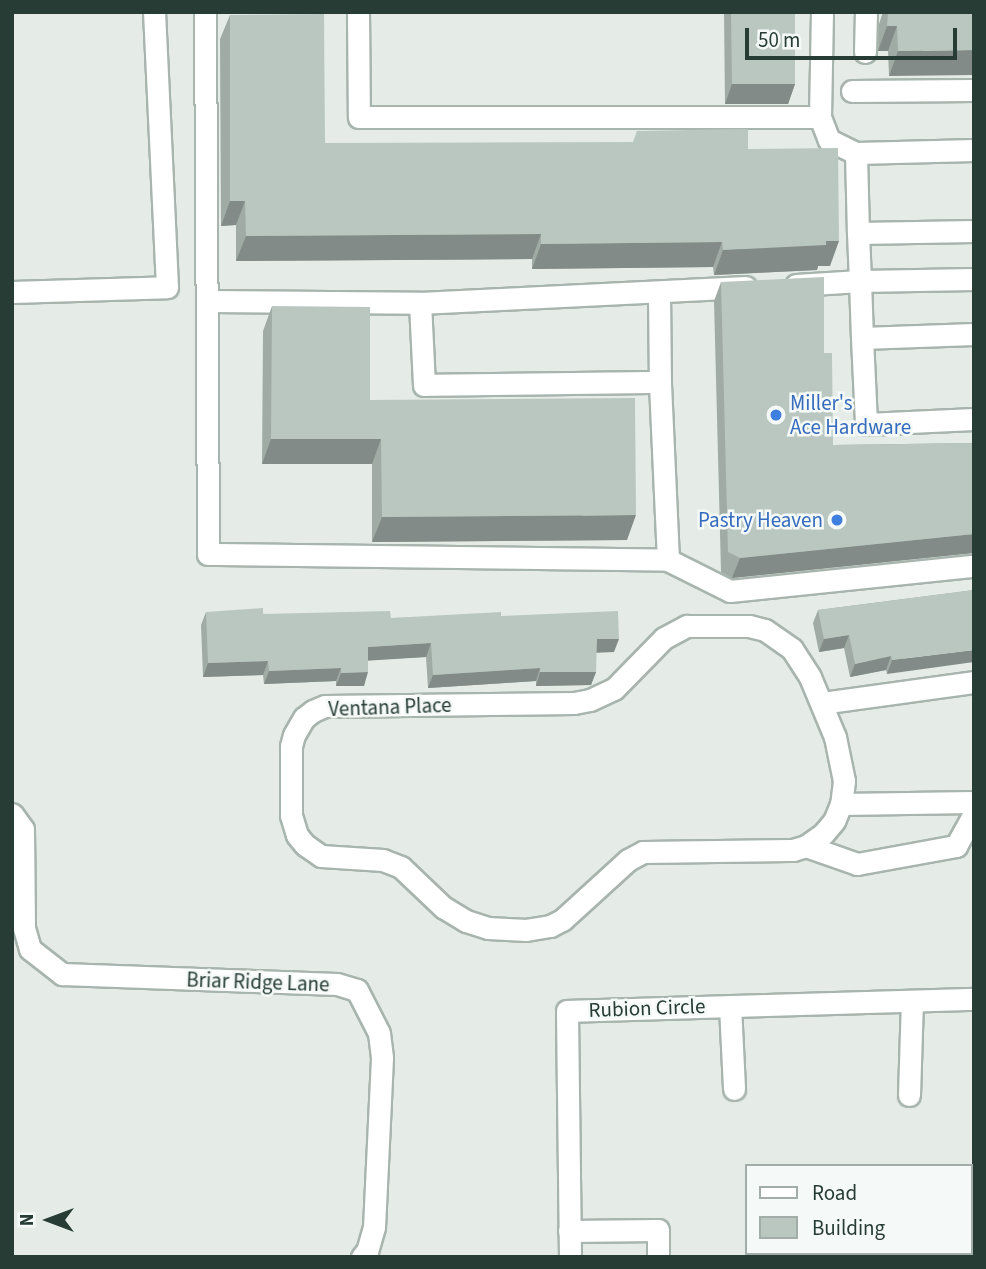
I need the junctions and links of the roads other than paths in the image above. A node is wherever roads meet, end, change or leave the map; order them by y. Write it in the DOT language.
graph roads {
  1 [pos="154,12"];
  2 [pos="205,12"];
  3 [pos="358,12"];
  4 [pos="822,12"];
  5 [pos="866,12"];
  6 [pos="865,52"];
  7 [pos="974,90"];
  8 [pos="852,91"];
  9 [pos="820,117"];
  10 [pos="974,150"];
  11 [pos="856,153"];
  12 [pos="974,231"];
  13 [pos="858,233"];
  14 [pos="974,279"];
  15 [pos="860,281"];
  16 [pos="12,292"];
  17 [pos="659,292"];
  18 [pos="209,301"];
  19 [pos="420,303"];
  20 [pos="974,334"];
  21 [pos="862,338"];
  22 [pos="660,382"];
  23 [pos="974,419"];
  24 [pos="668,560"];
  25 [pos="974,566"];
  26 [pos="974,682"];
  27 [pos="822,703"];
  28 [pos="974,802"];
  29 [pos="841,804"];
  30 [pos="974,813"];
  31 [pos="12,814"];
  32 [pos="806,846"];
  33 [pos="974,999"];
  34 [pos="912,1001"];
  35 [pos="730,1006"];
  36 [pos="734,1089"];
  37 [pos="909,1095"];
  38 [pos="569,1231"];
  39 [pos="362,1257"];
  40 [pos="570,1257"];
  41 [pos="658,1257"];
  1 -- 16 [label="street"];
  2 -- 18 [label="street"];
  3 -- 9 [label="street"];
  4 -- 9 [label="street"];
  5 -- 6 [label="street"];
  7 -- 8 [label="street"];
  9 -- 11 [label="street"];
  10 -- 11 [label="street"];
  11 -- 13 [label="street"];
  12 -- 13 [label="street"];
  13 -- 15 [label="street"];
  14 -- 15 [label="street"];
  15 -- 17 [label="street"];
  15 -- 21 [label="street"];
  17 -- 19 [label="street"];
  17 -- 22 [label="street"];
  18 -- 19 [label="street"];
  18 -- 24 [label="street"];
  19 -- 22 [label="street"];
  20 -- 21 [label="street"];
  21 -- 23 [label="street"];
  22 -- 24 [label="street"];
  24 -- 25 [label="street"];
  26 -- 27 [label="street"];
  27 -- 29 [label="street, Ventana Place"];
  27 -- 32 [label="street, Ventana Place"];
  28 -- 29 [label="street"];
  29 -- 32 [label="street, Ventana Place"];
  30 -- 32 [label="street"];
  31 -- 39 [label="street, Briar Ridge Lane"];
  33 -- 34 [label="street, Rubion Circle"];
  34 -- 35 [label="street, Rubion Circle"];
  34 -- 37 [label="street"];
  35 -- 36 [label="street"];
  35 -- 38 [label="street, Rubion Circle"];
  38 -- 40 [label="street, Rubion Circle"];
  38 -- 41 [label="street"];
}
